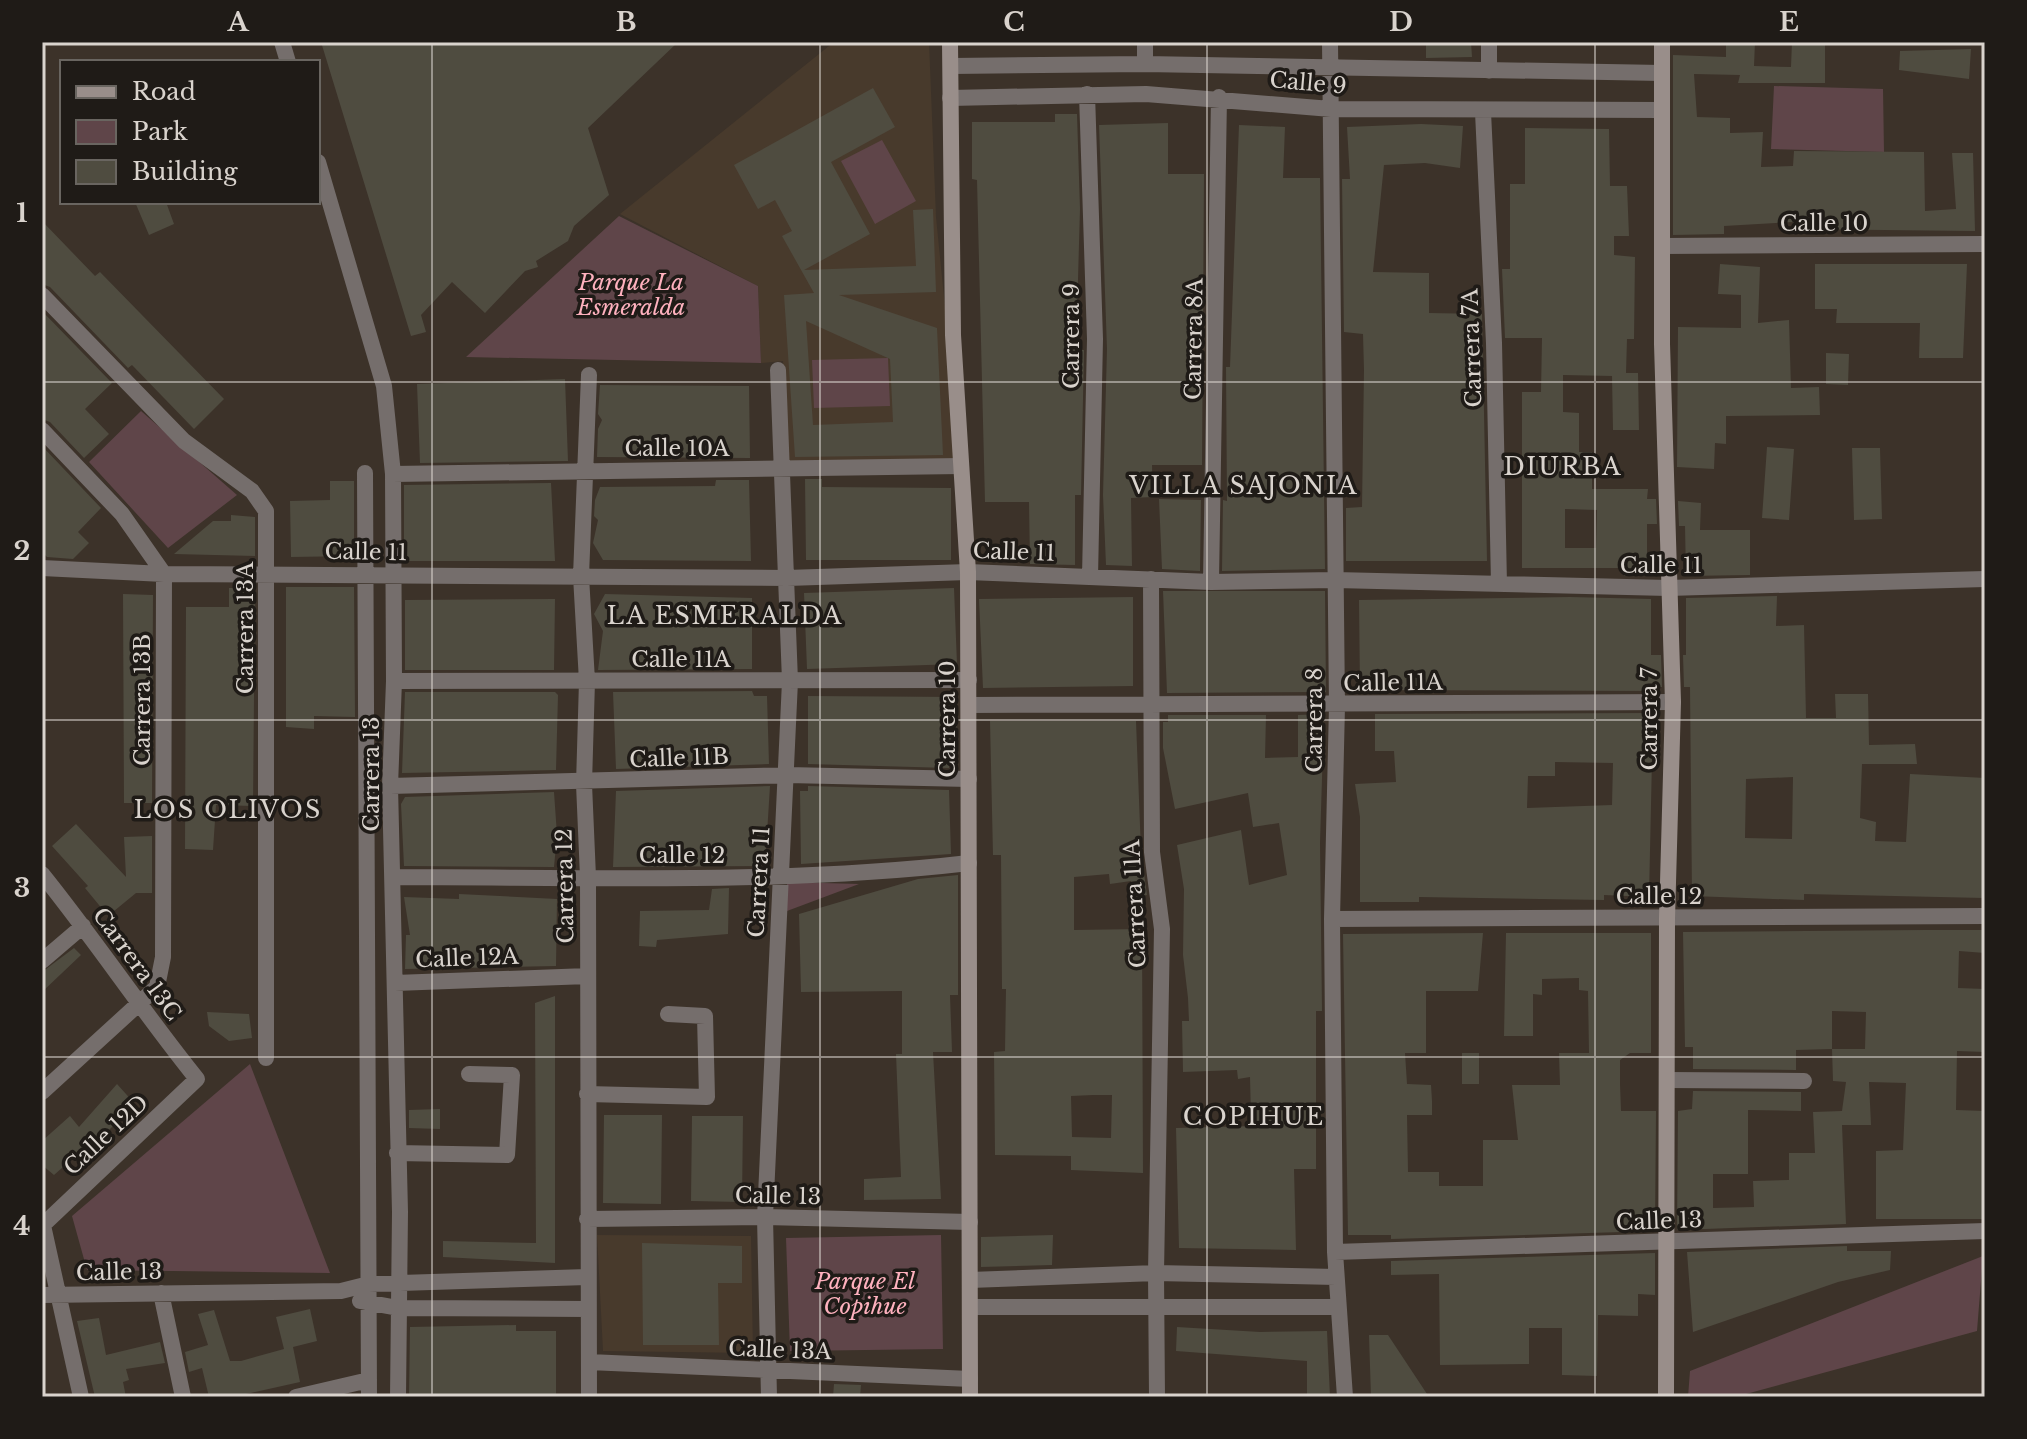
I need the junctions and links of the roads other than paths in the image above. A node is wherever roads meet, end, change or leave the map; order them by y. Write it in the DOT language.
graph roads {
  1 [pos="950,42"];
  2 [pos="1145,42"];
  3 [pos="1330,42"];
  4 [pos="1489,42"];
  5 [pos="1662,42"];
  6 [pos="1145,64"];
  7 [pos="951,66"];
  8 [pos="1330,67"];
  9 [pos="1489,71"];
  10 [pos="1662,73"];
  11 [pos="1087,94"];
  12 [pos="1219,97"];
  13 [pos="950,98"];
  14 [pos="1331,109"];
  15 [pos="1662,110"];
  16 [pos="1483,112"];
  17 [pos="320,169"];
  18 [pos="1985,244"];
  19 [pos="1662,246"];
  20 [pos="42,295"];
  21 [pos="778,370"];
  22 [pos="589,375"];
  23 [pos="42,430"];
  24 [pos="961,466"];
  25 [pos="584,470"];
  26 [pos="785,471"];
  27 [pos="365,473"];
  28 [pos="393,474"];
  29 [pos="42,568"];
  30 [pos="267,572"];
  31 [pos="968,572"];
  32 [pos="164,574"];
  33 [pos="366,574"];
  34 [pos="393,574"];
  35 [pos="581,576"];
  36 [pos="1090,577"];
  37 [pos="787,578"];
  38 [pos="1151,579"];
  39 [pos="1985,579"];
  40 [pos="1335,580"];
  41 [pos="1211,582"];
  42 [pos="1499,584"];
  43 [pos="1668,588"];
  44 [pos="969,680"];
  45 [pos="394,681"];
  46 [pos="587,681"];
  47 [pos="790,681"];
  48 [pos="1673,702"];
  49 [pos="1151,704"];
  50 [pos="969,705"];
  51 [pos="1337,706"];
  52 [pos="787,775"];
  53 [pos="969,779"];
  54 [pos="584,784"];
  55 [pos="390,786"];
  56 [pos="969,863"];
  57 [pos="42,874"];
  58 [pos="780,876"];
  59 [pos="394,877"];
  60 [pos="588,877"];
  61 [pos="1985,916"];
  62 [pos="1332,919"];
  63 [pos="1667,919"];
  64 [pos="83,926"];
  65 [pos="42,961"];
  66 [pos="588,976"];
  67 [pos="395,983"];
  68 [pos="136,1004"];
  69 [pos="668,1014"];
  70 [pos="266,1058"];
  71 [pos="469,1074"];
  72 [pos="197,1079"];
  73 [pos="1667,1080"];
  74 [pos="1804,1081"];
  75 [pos="42,1092"];
  76 [pos="587,1094"];
  77 [pos="397,1153"];
  78 [pos="765,1217"];
  79 [pos="587,1219"];
  80 [pos="43,1222"];
  81 [pos="970,1222"];
  82 [pos="1985,1231"];
  83 [pos="1667,1242"];
  84 [pos="1335,1252"];
  85 [pos="1156,1273"];
  86 [pos="587,1277"];
  87 [pos="1336,1277"];
  88 [pos="970,1280"];
  89 [pos="398,1283"];
  90 [pos="369,1284"];
  91 [pos="341,1291"];
  92 [pos="161,1293"];
  93 [pos="50,1295"];
  94 [pos="369,1305"];
  95 [pos="1156,1306"];
  96 [pos="970,1307"];
  97 [pos="1338,1307"];
  98 [pos="398,1308"];
  99 [pos="588,1309"];
  100 [pos="589,1362"];
  101 [pos="769,1371"];
  102 [pos="970,1379"];
  103 [pos="369,1389"];
  104 [pos="81,1397"];
  105 [pos="183,1397"];
  106 [pos="296,1397"];
  107 [pos="398,1397"];
  108 [pos="589,1397"];
  109 [pos="769,1397"];
  110 [pos="970,1397"];
  111 [pos="1157,1397"];
  112 [pos="1345,1397"];
  113 [pos="1666,1397"];
  1 -- 7 [label="street, Carrera 10"];
  2 -- 6 [label="street"];
  3 -- 8 [label="street, Carrera 8"];
  4 -- 9 [label="street"];
  5 -- 10 [label="street, Carrera 7"];
  6 -- 7 [label="street, Calle 9"];
  6 -- 8 [label="street, Calle 9"];
  7 -- 13 [label="street, Carrera 10"];
  8 -- 9 [label="street, Calle 9"];
  8 -- 14 [label="street, Carrera 8"];
  9 -- 10 [label="street, Calle 9"];
  10 -- 15 [label="street, Carrera 7"];
  11 -- 12 [label="street, Calle 9"];
  11 -- 13 [label="street, Calle 9"];
  11 -- 36 [label="street, Carrera 9"];
  12 -- 14 [label="street, Calle 9"];
  12 -- 41 [label="street, Carrera 8A"];
  13 -- 24 [label="street, Carrera 10"];
  14 -- 16 [label="street, Calle 9"];
  14 -- 40 [label="street, Carrera 8"];
  15 -- 16 [label="street, Calle 9"];
  15 -- 19 [label="street, Carrera 7"];
  16 -- 42 [label="street, Carrera 7A"];
  17 -- 28 [label="street, Carrera 13"];
  18 -- 19 [label="street, Calle 10"];
  19 -- 43 [label="street, Carrera 7"];
  20 -- 30 [label="street, Carrera 13A"];
  21 -- 26 [label="street, Carrera 11"];
  22 -- 25 [label="street, Carrera 12"];
  23 -- 32 [label="street"];
  24 -- 26 [label="street, Calle 10A"];
  24 -- 31 [label="street, Carrera 10"];
  25 -- 26 [label="street, Calle 10A"];
  25 -- 28 [label="street, Calle 10A"];
  25 -- 35 [label="street, Carrera 12"];
  26 -- 37 [label="street, Carrera 11"];
  27 -- 33 [label="street, Carrera 13"];
  28 -- 34 [label="street, Carrera 13"];
  29 -- 32 [label="street, Calle 11"];
  30 -- 32 [label="street, Calle 11"];
  30 -- 33 [label="street, Calle 11"];
  30 -- 70 [label="street, Carrera 13A"];
  31 -- 36 [label="street, Calle 11"];
  31 -- 37 [label="street, Calle 11"];
  31 -- 44 [label="street, Carrera 10"];
  32 -- 68 [label="street, Carrera 13B"];
  33 -- 34 [label="street, Calle 11"];
  33 -- 90 [label="street, Carrera 13"];
  34 -- 35 [label="street, Calle 11"];
  34 -- 45 [label="street, Carrera 13"];
  35 -- 37 [label="street, Calle 11"];
  35 -- 46 [label="street, Carrera 12"];
  36 -- 38 [label="street, Calle 11"];
  37 -- 47 [label="street, Carrera 11"];
  38 -- 41 [label="street, Calle 11"];
  38 -- 49 [label="street, Carrera 11A"];
  39 -- 43 [label="street, Calle 11"];
  40 -- 41 [label="street, Calle 11"];
  40 -- 42 [label="street, Calle 11"];
  40 -- 51 [label="street, Carrera 8"];
  42 -- 43 [label="street, Calle 11"];
  43 -- 48 [label="street, Carrera 7"];
  44 -- 47 [label="street, Calle 11A"];
  44 -- 50 [label="street, Carrera 10"];
  45 -- 46 [label="street, Calle 11A"];
  45 -- 55 [label="street, Carrera 13"];
  46 -- 47 [label="street, Calle 11A"];
  46 -- 54 [label="street, Carrera 12"];
  47 -- 52 [label="street, Carrera 11"];
  48 -- 51 [label="street, Calle 11A"];
  48 -- 63 [label="street, Carrera 7"];
  49 -- 50 [label="street, Calle 11A"];
  49 -- 51 [label="street, Calle 11A"];
  49 -- 85 [label="street, Carrera 11A"];
  50 -- 53 [label="street, Carrera 10"];
  51 -- 62 [label="street, Carrera 8"];
  52 -- 53 [label="street, Calle 11B"];
  52 -- 54 [label="street, Calle 11B"];
  52 -- 58 [label="street, Carrera 11"];
  53 -- 56 [label="street, Carrera 10"];
  54 -- 55 [label="street, Calle 11B"];
  54 -- 60 [label="street, Carrera 12"];
  55 -- 59 [label="street, Carrera 13"];
  56 -- 58 [label="street, Calle 12"];
  56 -- 81 [label="street, Carrera 10"];
  57 -- 64 [label="street, Carrera 13C"];
  58 -- 60 [label="street, Calle 12"];
  58 -- 78 [label="street, Carrera 11"];
  59 -- 60 [label="street, Calle 12"];
  59 -- 67 [label="street, Carrera 13"];
  60 -- 66 [label="street, Carrera 12"];
  61 -- 63 [label="street, Calle 12"];
  62 -- 63 [label="street, Calle 12"];
  62 -- 84 [label="street, Carrera 8"];
  63 -- 73 [label="street, Carrera 7"];
  64 -- 65 [label="street"];
  64 -- 68 [label="street, Carrera 13C"];
  66 -- 67 [label="street, Calle 12A"];
  66 -- 76 [label="street, Carrera 12"];
  67 -- 77 [label="street, Carrera 13"];
  68 -- 72 [label="street, Carrera 13C"];
  68 -- 75 [label="street, Carrera 13B"];
  69 -- 76 [label="street"];
  71 -- 77 [label="street"];
  72 -- 80 [label="street, Calle 12D"];
  73 -- 74 [label="street"];
  73 -- 83 [label="street, Carrera 7"];
  76 -- 79 [label="street, Carrera 12"];
  77 -- 89 [label="street, Carrera 13"];
  78 -- 79 [label="street, Calle 13"];
  78 -- 81 [label="street, Calle 13"];
  78 -- 101 [label="street, Carrera 11"];
  79 -- 86 [label="street, Carrera 12"];
  80 -- 93 [label="street"];
  81 -- 88 [label="street, Carrera 10"];
  82 -- 83 [label="street, Calle 13"];
  83 -- 84 [label="street, Calle 13"];
  83 -- 113 [label="street, Carrera 7"];
  84 -- 87 [label="street, Carrera 8"];
  85 -- 87 [label="street"];
  85 -- 88 [label="street"];
  85 -- 95 [label="street"];
  86 -- 89 [label="street, Calle 13"];
  86 -- 99 [label="street, Carrera 12"];
  87 -- 97 [label="street, Carrera 8"];
  88 -- 96 [label="street, Carrera 10"];
  89 -- 90 [label="street, Calle 13"];
  89 -- 98 [label="street, Carrera 13"];
  90 -- 91 [label="street, Calle 13"];
  90 -- 94 [label="street, Carrera 13"];
  91 -- 92 [label="street, Calle 13"];
  91 -- 94 [label="street, Calle 13"];
  92 -- 93 [label="street, Calle 13"];
  92 -- 105 [label="street"];
  93 -- 104 [label="street"];
  94 -- 98 [label="street, Calle 13"];
  94 -- 103 [label="street, Carrera 13"];
  95 -- 96 [label="street"];
  95 -- 97 [label="street"];
  95 -- 111 [label="street"];
  96 -- 102 [label="street, Carrera 10"];
  97 -- 112 [label="street, Carrera 8"];
  98 -- 99 [label="street, Calle 13"];
  98 -- 107 [label="street, Carrera 13"];
  99 -- 100 [label="street, Carrera 12"];
  100 -- 101 [label="street, Calle 13A"];
  100 -- 108 [label="street, Carrera 12"];
  101 -- 102 [label="street, Calle 13A"];
  101 -- 109 [label="street, Carrera 11"];
  102 -- 110 [label="street, Carrera 10"];
  103 -- 106 [label="street"];
}
